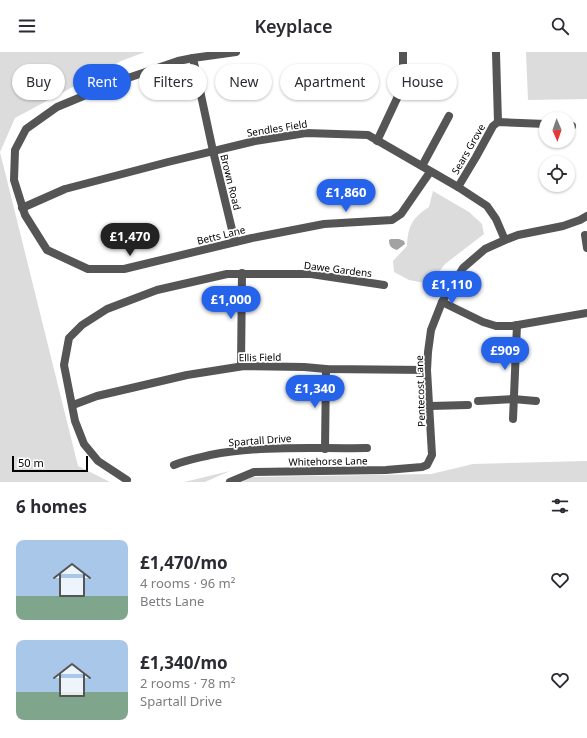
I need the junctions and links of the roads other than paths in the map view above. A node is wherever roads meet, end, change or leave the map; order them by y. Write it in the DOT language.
graph roads {
  1 [pos="236,52"];
  2 [pos="403,52"];
  3 [pos="496,53"];
  4 [pos="194,58"];
  5 [pos="449,116"];
  6 [pos="498,122"];
  7 [pos="539,124"];
  8 [pos="377,140"];
  9 [pos="213,151"];
  10 [pos="422,166"];
  11 [pos="430,172"];
  12 [pos="458,187"];
  13 [pos="22,208"];
  14 [pos="587,216"];
  15 [pos="585,235"];
  16 [pos="505,240"];
  17 [pos="235,242"];
  18 [pos="587,248"];
  19 [pos="242,273"];
  20 [pos="384,285"];
  21 [pos="442,302"];
  22 [pos="587,313"];
  23 [pos="517,325"];
  24 [pos="241,366"];
  25 [pos="326,369"];
  26 [pos="428,370"];
  27 [pos="513,399"];
  28 [pos="478,400"];
  29 [pos="536,401"];
  30 [pos="73,405"];
  31 [pos="468,405"];
  32 [pos="430,406"];
  33 [pos="513,419"];
  34 [pos="367,448"];
  35 [pos="325,449"];
  36 [pos="428,464"];
  37 [pos="174,465"];
  38 [pos="127,480"];
  39 [pos="230,482"];
  1 -- 4 [label="street, Betts Lane"];
  2 -- 8 [label="street"];
  3 -- 6 [label="street, Sears Grove"];
  4 -- 9 [label="street, Brown Road"];
  4 -- 13 [label="street, Betts Lane"];
  5 -- 10 [label="street"];
  6 -- 7 [label="street, Sears Grove"];
  6 -- 12 [label="street, Sears Grove"];
  8 -- 9 [label="street, Sendles Field"];
  8 -- 10 [label="street, Sendles Field"];
  9 -- 13 [label="street, Sendles Field"];
  9 -- 17 [label="street, Brown Road"];
  10 -- 11 [label="street, Sendles Field"];
  11 -- 12 [label="street, Sendles Field"];
  11 -- 17 [label="street, Betts Lane"];
  12 -- 16 [label="street, Sendles Field"];
  13 -- 17 [label="street, Betts Lane"];
  14 -- 16 [label="street, Pentecost Lane"];
  15 -- 18 [label="street"];
  16 -- 21 [label="street, Pentecost Lane"];
  19 -- 20 [label="street, Dawe Gardens"];
  19 -- 24 [label="street"];
  19 -- 30 [label="street, Dawe Gardens"];
  21 -- 23 [label="street"];
  21 -- 26 [label="street, Pentecost Lane"];
  22 -- 23 [label="street"];
  23 -- 27 [label="street"];
  24 -- 25 [label="street, Ellis Field"];
  24 -- 30 [label="street, Ellis Field"];
  25 -- 26 [label="street, Ellis Field"];
  25 -- 35 [label="street"];
  26 -- 32 [label="street, Pentecost Lane"];
  27 -- 28 [label="street"];
  27 -- 29 [label="street"];
  27 -- 33 [label="street"];
  30 -- 38 [label="street, Dawe Gardens"];
  31 -- 32 [label="street"];
  32 -- 36 [label="street, Pentecost Lane"];
  34 -- 35 [label="street, Spartall Drive"];
  35 -- 37 [label="street, Spartall Drive"];
  36 -- 39 [label="street, Whitehorse Lane"];
}
